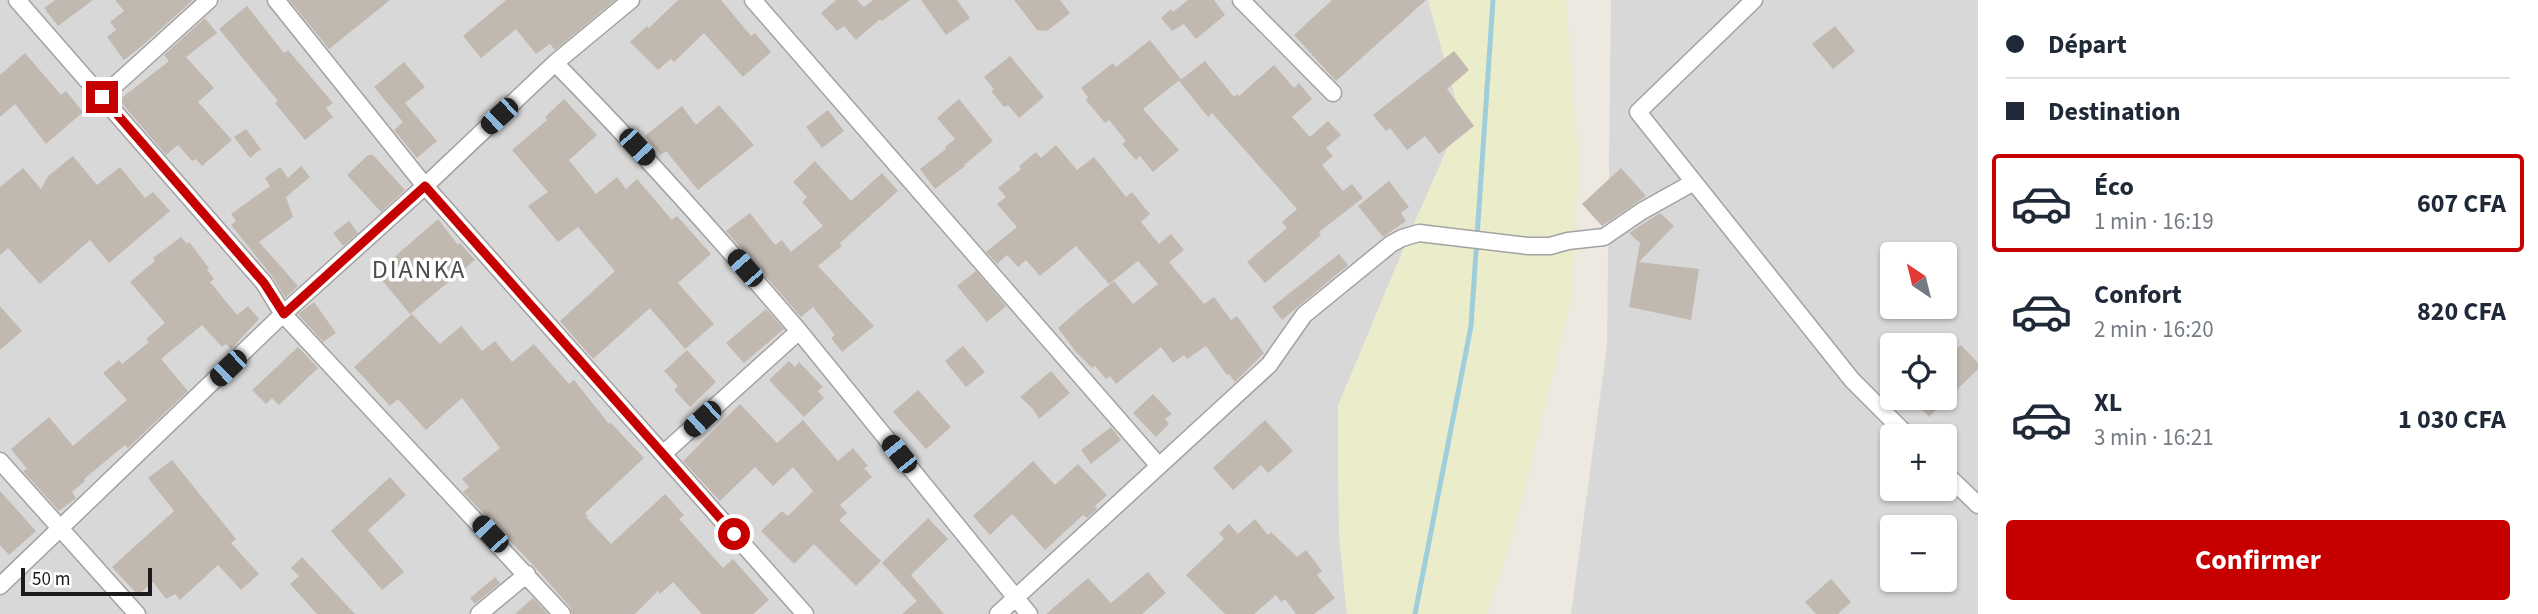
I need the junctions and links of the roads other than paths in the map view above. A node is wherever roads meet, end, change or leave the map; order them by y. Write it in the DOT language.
graph roads {
  1 [pos="17,0"];
  2 [pos="209,0"];
  3 [pos="276,0"];
  4 [pos="631,0"];
  5 [pos="753,0"];
  6 [pos="1241,0"];
  7 [pos="1754,0"];
  8 [pos="555,63"];
  9 [pos="1333,93"];
  10 [pos="102,97"];
  11 [pos="1695,182"];
  12 [pos="425,186"];
  13 [pos="284,314"];
  14 [pos="799,331"];
  15 [pos="1896,424"];
  16 [pos="663,454"];
  17 [pos="0,461"];
  18 [pos="1159,466"];
  19 [pos="1957,485"];
  20 [pos="1978,505"];
  21 [pos="61,529"];
  22 [pos="527,574"];
  23 [pos="0,586"];
  24 [pos="1015,598"];
  25 [pos="137,614"];
  26 [pos="479,614"];
  27 [pos="562,614"];
  28 [pos="805,614"];
  29 [pos="998,614"];
  30 [pos="1029,614"];
  1 -- 10 [label="street"];
  2 -- 10 [label="street"];
  3 -- 12 [label="street"];
  4 -- 8 [label="street"];
  5 -- 18 [label="street"];
  6 -- 9 [label="street"];
  7 -- 11 [label="street"];
  8 -- 12 [label="street"];
  8 -- 14 [label="street"];
  10 -- 13 [label="street"];
  11 -- 15 [label="street"];
  11 -- 18 [label="street"];
  12 -- 13 [label="street"];
  12 -- 16 [label="street"];
  13 -- 21 [label="street"];
  13 -- 22 [label="street"];
  14 -- 16 [label="street"];
  14 -- 24 [label="street"];
  16 -- 28 [label="street"];
  17 -- 21 [label="street"];
  18 -- 24 [label="street"];
  19 -- 20 [label="street"];
  21 -- 23 [label="street"];
  21 -- 25 [label="street"];
  22 -- 26 [label="street"];
  22 -- 27 [label="street"];
  24 -- 29 [label="street"];
  24 -- 30 [label="street"];
}
